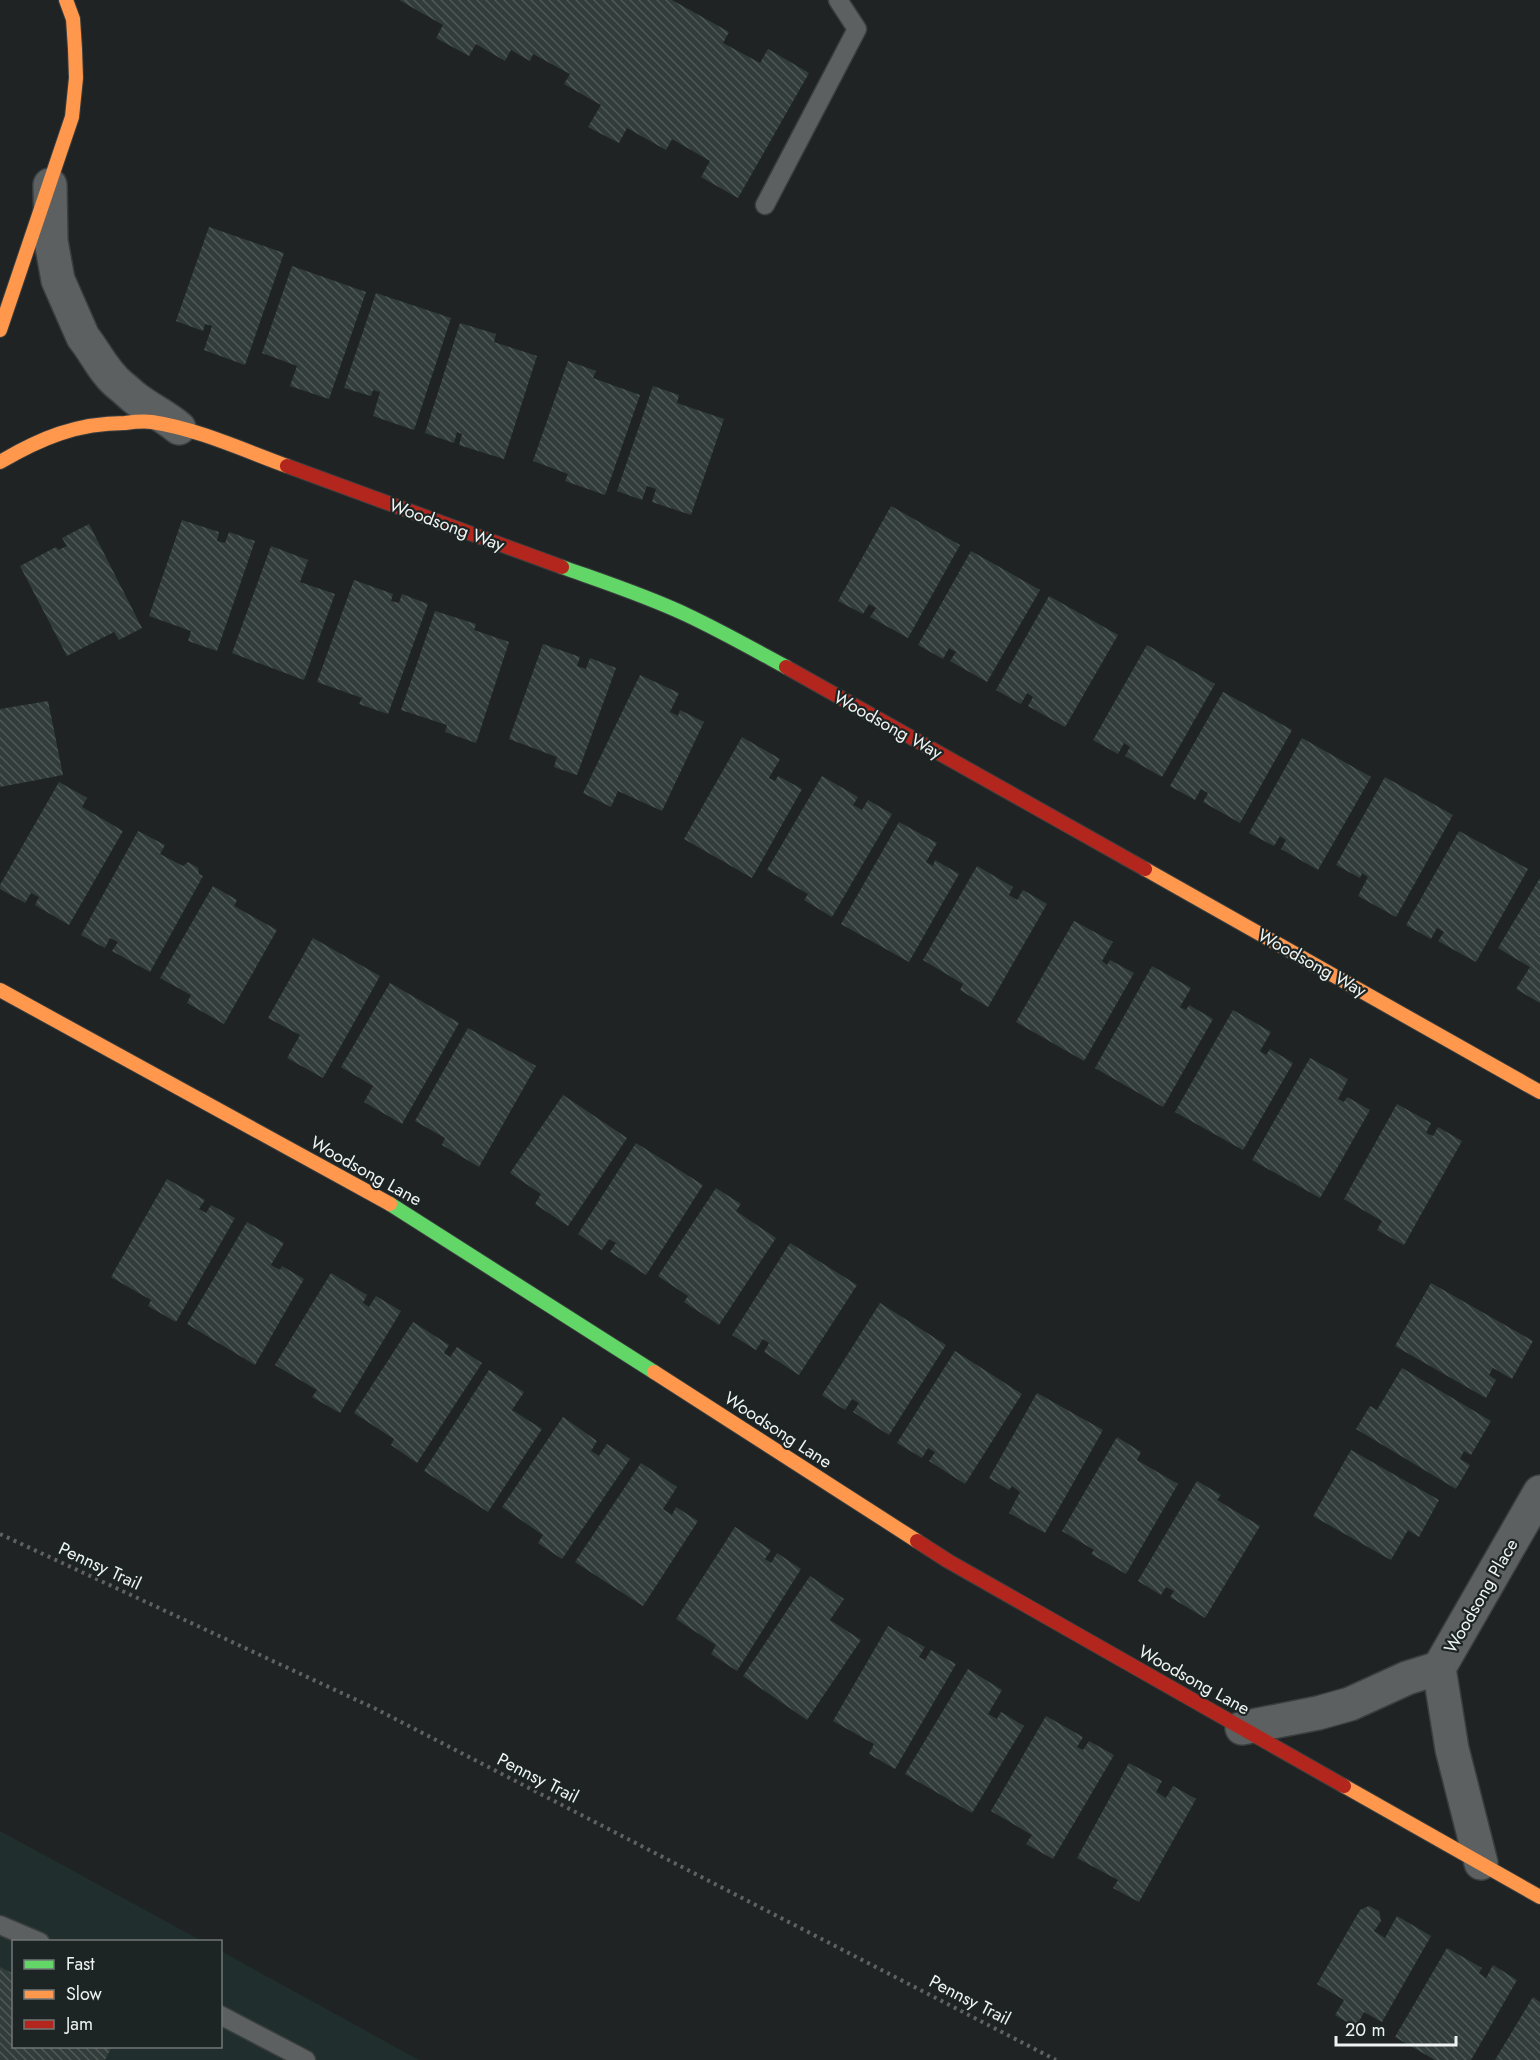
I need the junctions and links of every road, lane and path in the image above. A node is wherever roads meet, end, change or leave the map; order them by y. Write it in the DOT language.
graph roads {
  1 [pos="66,0"];
  2 [pos="838,0"];
  3 [pos="54,171"];
  4 [pos="765,205"];
  5 [pos="0,330"];
  6 [pos="190,431"];
  7 [pos="0,462"];
  8 [pos="0,990"];
  9 [pos="1540,1092"];
  10 [pos="1540,1492"];
  11 [pos="0,1534"];
  12 [pos="1439,1668"];
  13 [pos="1242,1728"];
  14 [pos="1481,1863"];
  15 [pos="1540,1897"];
  16 [pos="0,1925"];
  17 [pos="38,1940"];
  18 [pos="222,2016"];
  19 [pos="306,2060"];
  20 [pos="1056,2060"];
  1 -- 3 [label="street, Woodsong Way"];
  2 -- 4 [label="lane"];
  3 -- 5 [label="street"];
  3 -- 6 [label="street, Woodsong Way"];
  6 -- 7 [label="street"];
  6 -- 9 [label="street, Woodsong Way"];
  8 -- 13 [label="street, Woodsong Lane"];
  10 -- 12 [label="street, Woodsong Place"];
  11 -- 20 [label="path, Pennsy Trail"];
  12 -- 13 [label="street"];
  12 -- 14 [label="street"];
  13 -- 14 [label="street, Woodsong Lane"];
  14 -- 15 [label="street, Woodsong Lane"];
  16 -- 17 [label="lane"];
  18 -- 19 [label="lane"];
}
